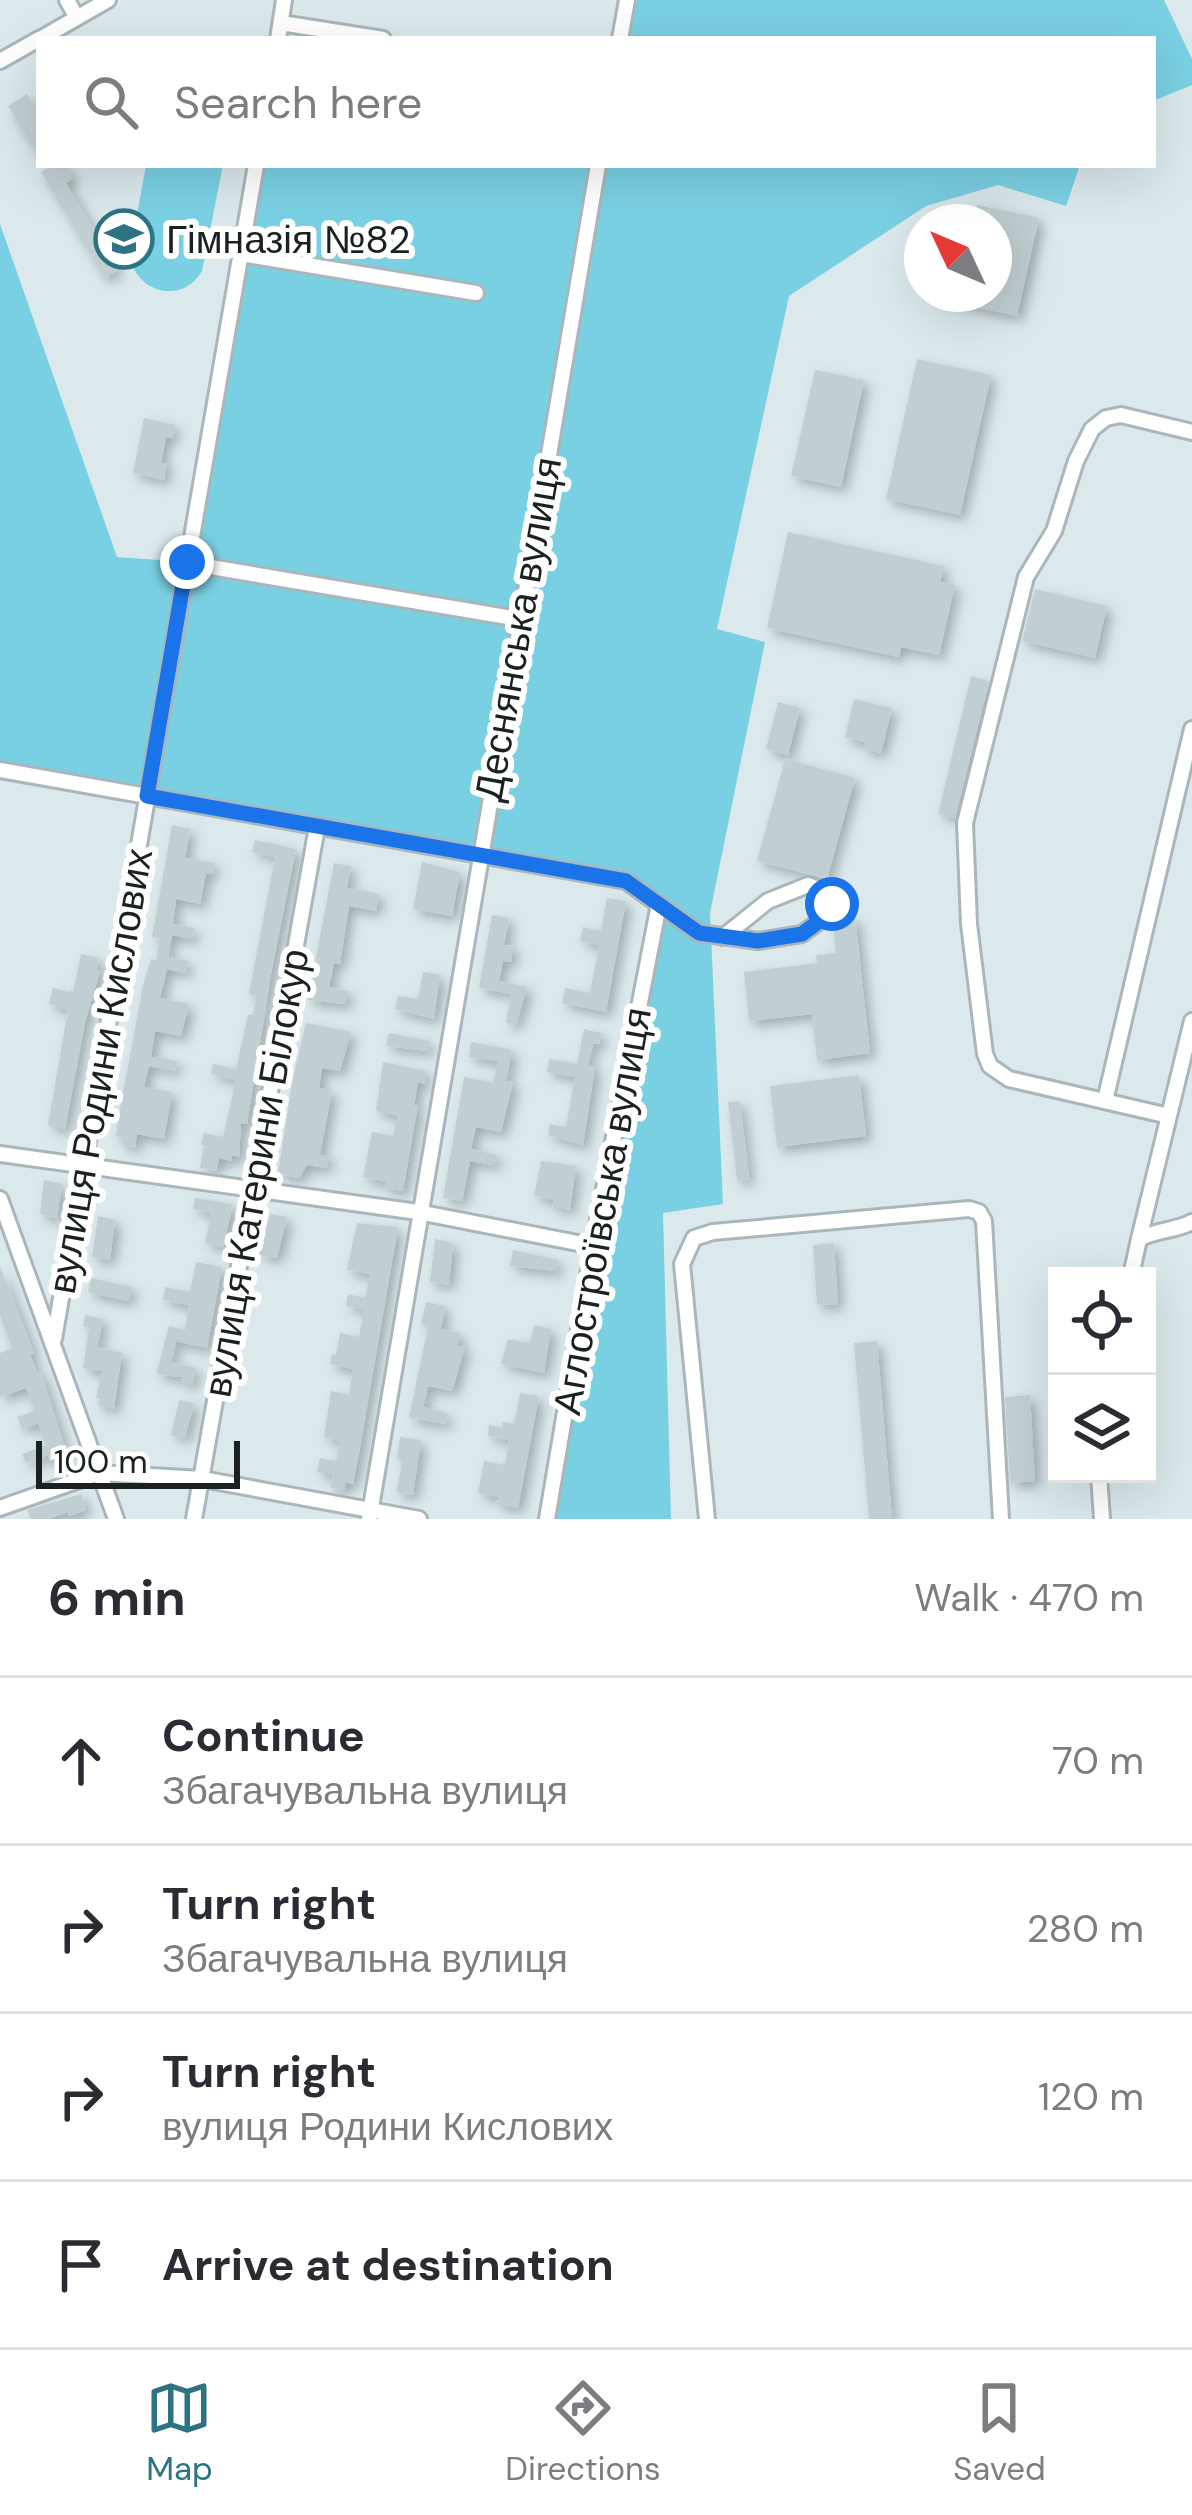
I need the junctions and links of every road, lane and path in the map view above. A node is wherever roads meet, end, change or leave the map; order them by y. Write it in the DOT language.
graph roads {
  1 [pos="67,0"];
  2 [pos="108,0"];
  3 [pos="284,0"];
  4 [pos="627,0"];
  5 [pos="77,18"];
  6 [pos="281,22"];
  7 [pos="44,36"];
  8 [pos="279,36"];
  9 [pos="365,36"];
  10 [pos="621,36"];
  11 [pos="36,41"];
  12 [pos="0,62"];
  13 [pos="255,168"];
  14 [pos="597,168"];
  15 [pos="241,254"];
  16 [pos="476,292"];
  17 [pos="1192,431"];
  18 [pos="187,562"];
  19 [pos="519,620"];
  20 [pos="1192,729"];
  21 [pos="0,770"];
  22 [pos="147,796"];
  23 [pos="317,827"];
  24 [pos="479,856"];
  25 [pos="659,904"];
  26 [pos="723,937"];
  27 [pos="1192,1021"];
  28 [pos="1106,1101"];
  29 [pos="1169,1115"];
  30 [pos="0,1154"];
  31 [pos="85,1165"];
  32 [pos="254,1189"];
  33 [pos="0,1199"];
  34 [pos="418,1213"];
  35 [pos="1192,1222"];
  36 [pos="1139,1239"];
  37 [pos="593,1246"];
  38 [pos="1133,1267"];
  39 [pos="53,1339"];
  40 [pos="99,1474"];
  41 [pos="202,1479"];
  42 [pos="1100,1483"];
  43 [pos="0,1508"];
  44 [pos="370,1515"];
  45 [pos="116,1519"];
  46 [pos="194,1519"];
  47 [pos="419,1519"];
  48 [pos="547,1519"];
  49 [pos="707,1519"];
  50 [pos="1000,1519"];
  51 [pos="1102,1519"];
  1 -- 5 [label="street"];
  2 -- 5 [label="street"];
  3 -- 6 [label="street"];
  4 -- 10 [label="street"];
  5 -- 7 [label="street"];
  6 -- 8 [label="street"];
  6 -- 9 [label="street"];
  11 -- 12 [label="street"];
  13 -- 15 [label="street, вулиця Родини Кислових"];
  14 -- 19 [label="street, Деснянська вулиця"];
  15 -- 16 [label="street"];
  15 -- 18 [label="street, вулиця Родини Кислових"];
  17 -- 28 [label="street"];
  18 -- 19 [label="street"];
  18 -- 22 [label="street, вулиця Родини Кислових"];
  19 -- 24 [label="street, Деснянська вулиця"];
  20 -- 28 [label="street"];
  21 -- 22 [label="street"];
  22 -- 23 [label="street"];
  22 -- 31 [label="street, вулиця Родини Кислових"];
  23 -- 24 [label="street"];
  23 -- 32 [label="street, вулиця Катерини Білокур"];
  24 -- 25 [label="street"];
  24 -- 34 [label="street, Деснянська вулиця"];
  25 -- 26 [label="street"];
  25 -- 37 [label="street, Аглостроївська вулиця"];
  26 -- 26 [label="street"];
  27 -- 29 [label="street"];
  28 -- 29 [label="street"];
  29 -- 36 [label="street"];
  30 -- 31 [label="street"];
  31 -- 32 [label="street"];
  31 -- 39 [label="street, вулиця Родини Кислових"];
  32 -- 34 [label="street"];
  32 -- 41 [label="street, вулиця Катерини Білокур"];
  33 -- 39 [label="street"];
  34 -- 37 [label="street"];
  34 -- 44 [label="street, Деснянська вулиця"];
  35 -- 36 [label="street"];
  36 -- 38 [label="street"];
  37 -- 48 [label="street, Аглостроївська вулиця"];
  39 -- 40 [label="street"];
  40 -- 41 [label="street"];
  40 -- 43 [label="street"];
  40 -- 45 [label="street"];
  41 -- 44 [label="street"];
  41 -- 46 [label="street, вулиця Катерини Білокур"];
  42 -- 51 [label="street"];
  44 -- 47 [label="street"];
  49 -- 50 [label="street"];
}
